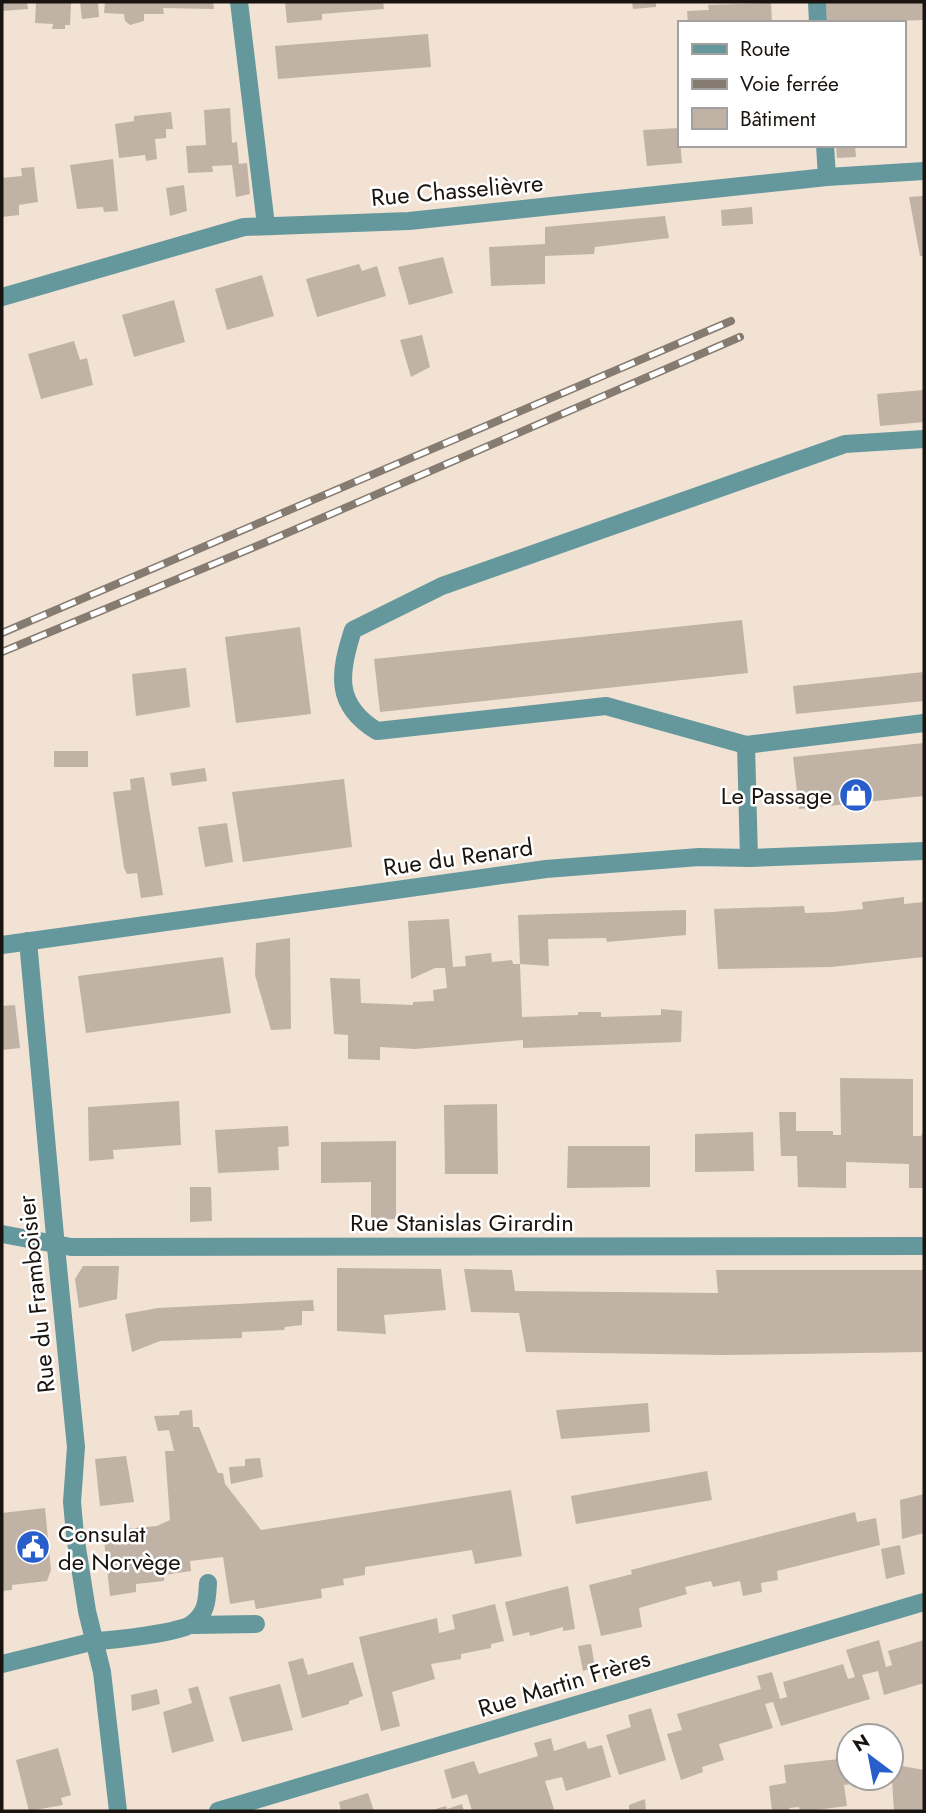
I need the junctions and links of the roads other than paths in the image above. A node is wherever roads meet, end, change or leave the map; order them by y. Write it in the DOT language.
graph roads {
  1 [pos="239,2"];
  2 [pos="817,2"];
  3 [pos="818,21"];
  4 [pos="825,147"];
  5 [pos="924,172"];
  6 [pos="827,177"];
  7 [pos="266,225"];
  8 [pos="2,297"];
  9 [pos="924,439"];
  10 [pos="924,723"];
  11 [pos="746,745"];
  12 [pos="924,851"];
  13 [pos="749,858"];
  14 [pos="27,941"];
  15 [pos="2,945"];
  16 [pos="2,1234"];
  17 [pos="924,1246"];
  18 [pos="56,1247"];
  19 [pos="208,1583"];
  20 [pos="924,1602"];
  21 [pos="256,1624"];
  22 [pos="191,1625"];
  23 [pos="95,1641"];
  24 [pos="2,1664"];
  25 [pos="118,1811"];
  26 [pos="218,1811"];
  1 -- 7 [label="street"];
  2 -- 3 [label="street"];
  4 -- 6 [label="street"];
  5 -- 6 [label="street, Rue Chasselièvre"];
  6 -- 7 [label="street, Rue Chasselièvre"];
  7 -- 8 [label="street, Rue Chasselièvre"];
  9 -- 11 [label="street"];
  10 -- 11 [label="street"];
  11 -- 13 [label="street"];
  12 -- 13 [label="street, Rue du Renard"];
  13 -- 14 [label="street, Rue du Renard"];
  14 -- 15 [label="street, Rue du Renard"];
  14 -- 18 [label="street, Rue du Framboisier"];
  16 -- 18 [label="street, Rue Stanislas Girardin"];
  17 -- 18 [label="street, Rue Stanislas Girardin"];
  18 -- 23 [label="street, Rue du Framboisier"];
  19 -- 22 [label="street"];
  20 -- 26 [label="street, Rue Martin Frères"];
  21 -- 22 [label="street"];
  22 -- 23 [label="street"];
  23 -- 24 [label="street"];
  23 -- 25 [label="street, Rue du Framboisier"];
}
